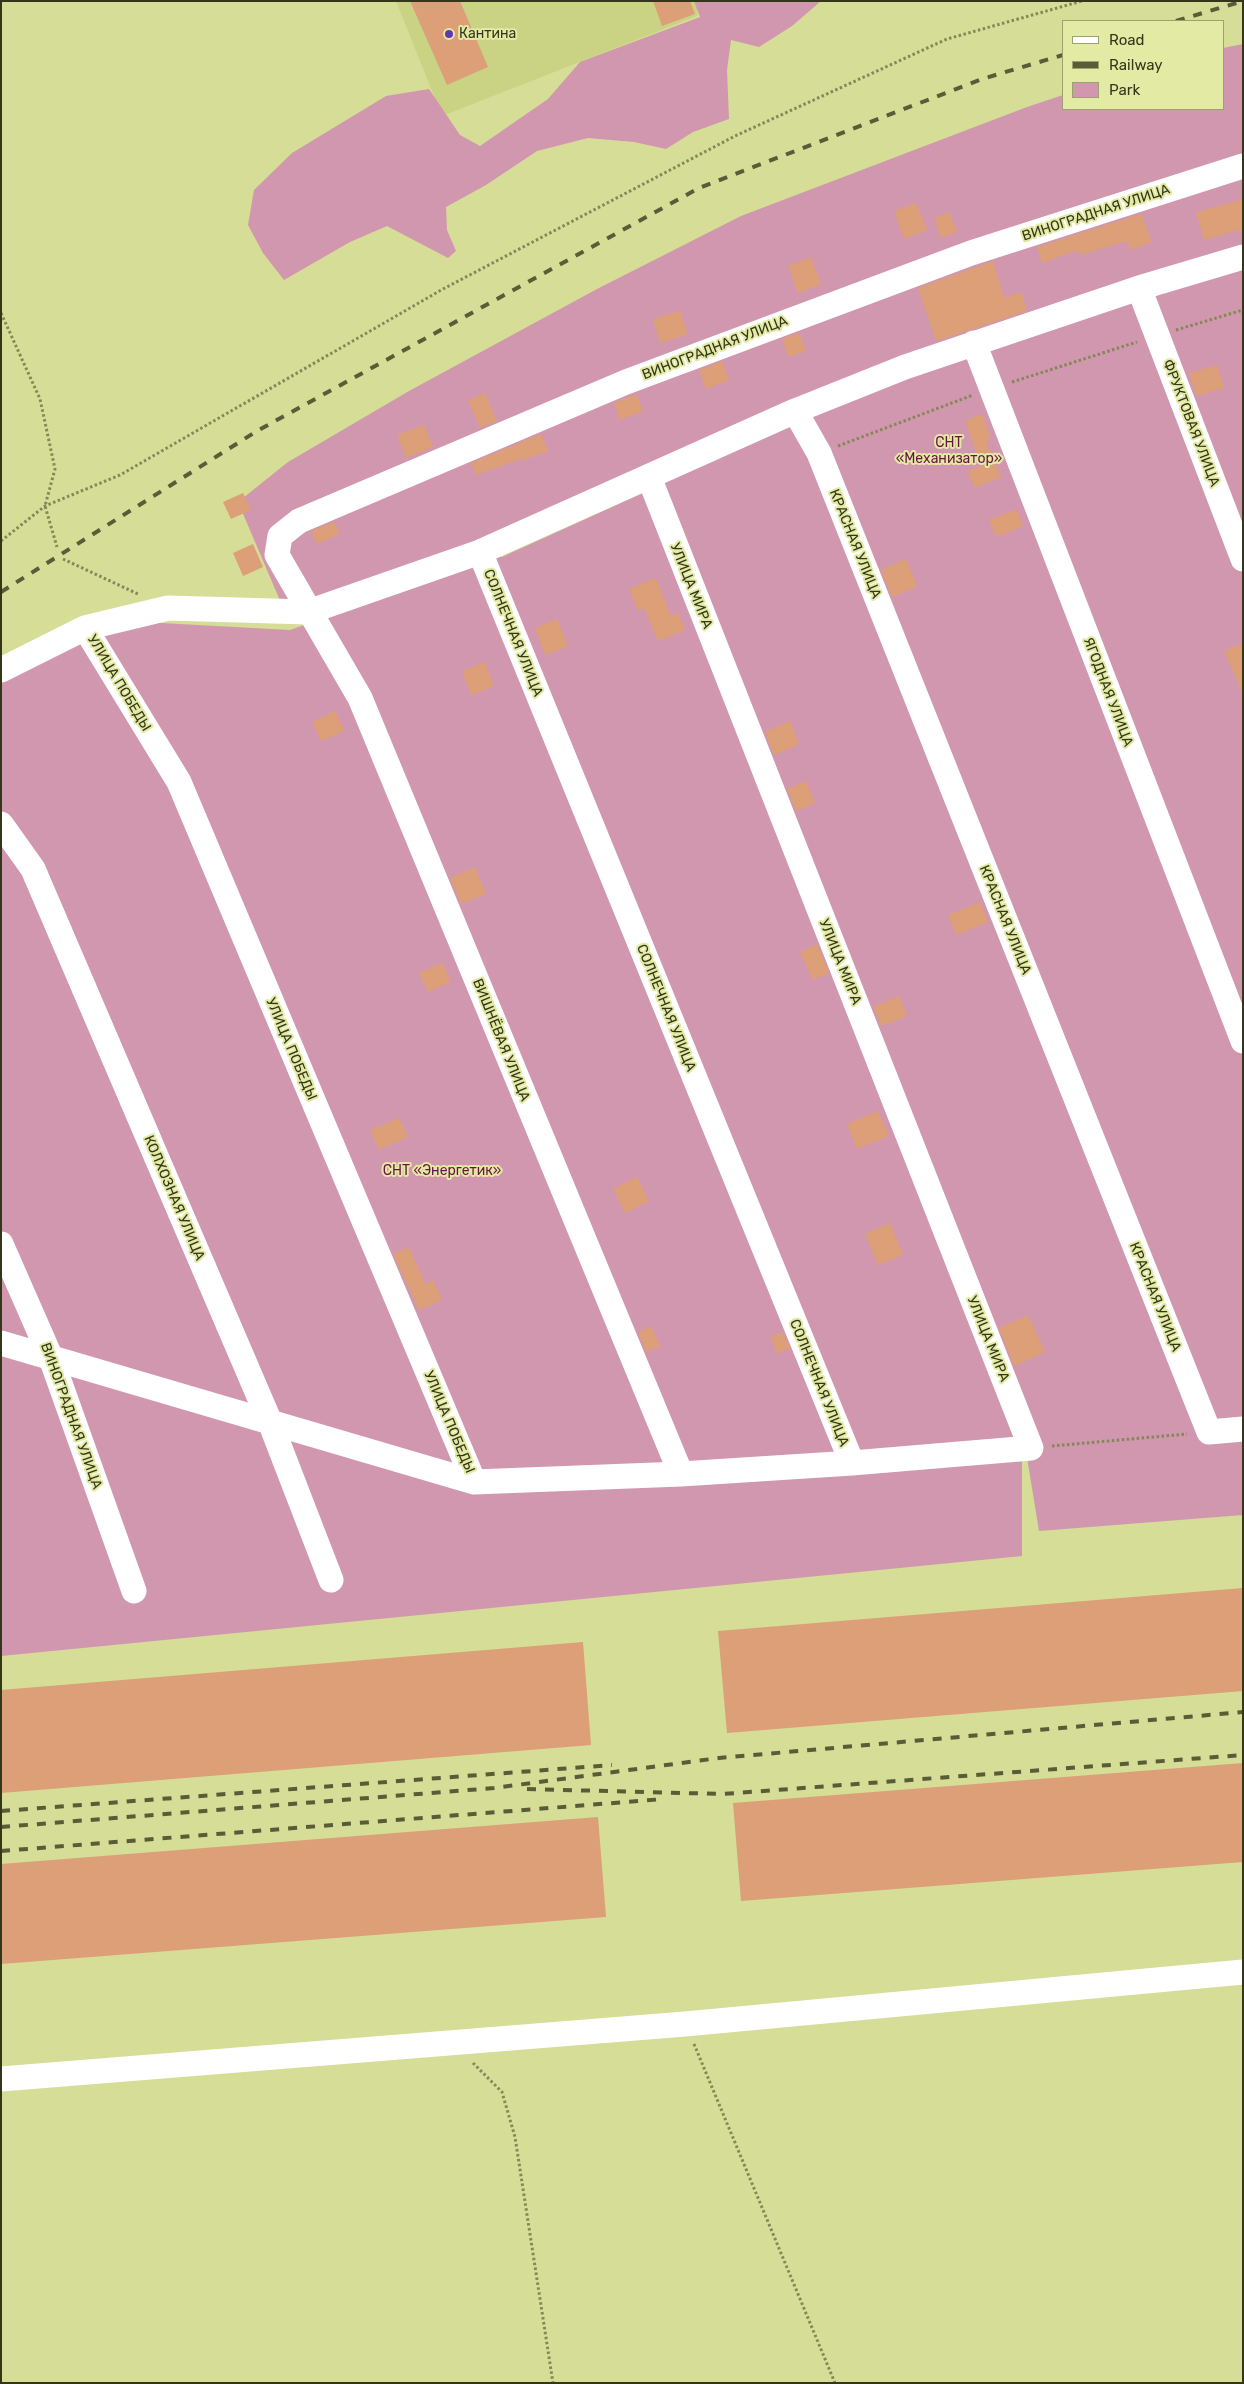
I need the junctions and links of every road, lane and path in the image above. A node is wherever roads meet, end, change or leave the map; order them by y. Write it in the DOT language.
graph roads {
  1 [pos="1082,1"];
  2 [pos="1243,166"];
  3 [pos="1243,257"];
  4 [pos="1139,288"];
  5 [pos="1243,310"];
  6 [pos="1,313"];
  7 [pos="1157,336"];
  8 [pos="974,343"];
  9 [pos="991,388"];
  10 [pos="795,412"];
  11 [pos="819,453"];
  12 [pos="649,477"];
  13 [pos="45,506"];
  14 [pos="1,541"];
  15 [pos="57,547"];
  16 [pos="480,552"];
  17 [pos="1243,558"];
  18 [pos="63,559"];
  19 [pos="168,608"];
  20 [pos="308,612"];
  21 [pos="85,628"];
  22 [pos="1,670"];
  23 [pos="1,824"];
  24 [pos="1243,1041"];
  25 [pos="1,1244"];
  26 [pos="1,1343"];
  27 [pos="51,1358"];
  28 [pos="270,1422"];
  29 [pos="1243,1429"];
  30 [pos="1209,1432"];
  31 [pos="1031,1448"];
  32 [pos="852,1463"];
  33 [pos="681,1474"];
  34 [pos="474,1482"];
  35 [pos="331,1580"];
  36 [pos="134,1591"];
  37 [pos="1243,1972"];
  38 [pos="685,2024"];
  39 [pos="453,2042"];
  40 [pos="1,2079"];
  41 [pos="553,2383"];
  42 [pos="835,2383"];
  1 -- 13 [label="path"];
  2 -- 20 [label="street, ВИНОГРАДНАЯ УЛИЦА"];
  3 -- 4 [label="street"];
  4 -- 7 [label="street, ФРУКТОВАЯ УЛИЦА"];
  4 -- 8 [label="street"];
  5 -- 7 [label="path"];
  6 -- 13 [label="path"];
  7 -- 9 [label="path"];
  7 -- 17 [label="street, ФРУКТОВАЯ УЛИЦА"];
  8 -- 9 [label="street, ЯГОДНАЯ УЛИЦА"];
  8 -- 10 [label="street"];
  9 -- 11 [label="path"];
  9 -- 24 [label="street, ЯГОДНАЯ УЛИЦА"];
  10 -- 11 [label="street, КРАСНАЯ УЛИЦА"];
  10 -- 12 [label="street"];
  11 -- 30 [label="street, КРАСНАЯ УЛИЦА"];
  12 -- 16 [label="street"];
  12 -- 31 [label="street, УЛИЦА МИРА"];
  13 -- 14 [label="path"];
  13 -- 15 [label="path"];
  16 -- 20 [label="street"];
  16 -- 32 [label="street, СОЛНЕЧНАЯ УЛИЦА"];
  18 -- 19 [label="path"];
  19 -- 20 [label="street"];
  19 -- 21 [label="street"];
  20 -- 33 [label="street, ВИШНЁВАЯ УЛИЦА"];
  21 -- 22 [label="street"];
  21 -- 34 [label="street, УЛИЦА ПОБЕДЫ"];
  23 -- 28 [label="street, КОЛХОЗНАЯ УЛИЦА"];
  25 -- 27 [label="street, ВИНОГРАДНАЯ УЛИЦА"];
  26 -- 27 [label="street"];
  27 -- 28 [label="street"];
  27 -- 36 [label="street, ВИНОГРАДНАЯ УЛИЦА"];
  28 -- 34 [label="street"];
  28 -- 35 [label="street, КОЛХОЗНАЯ УЛИЦА"];
  29 -- 30 [label="street"];
  30 -- 31 [label="path"];
  31 -- 32 [label="street"];
  32 -- 33 [label="street"];
  33 -- 34 [label="street"];
  37 -- 38 [label="street"];
  38 -- 39 [label="street"];
  38 -- 42 [label="path"];
  39 -- 40 [label="street"];
  39 -- 41 [label="path"];
}
